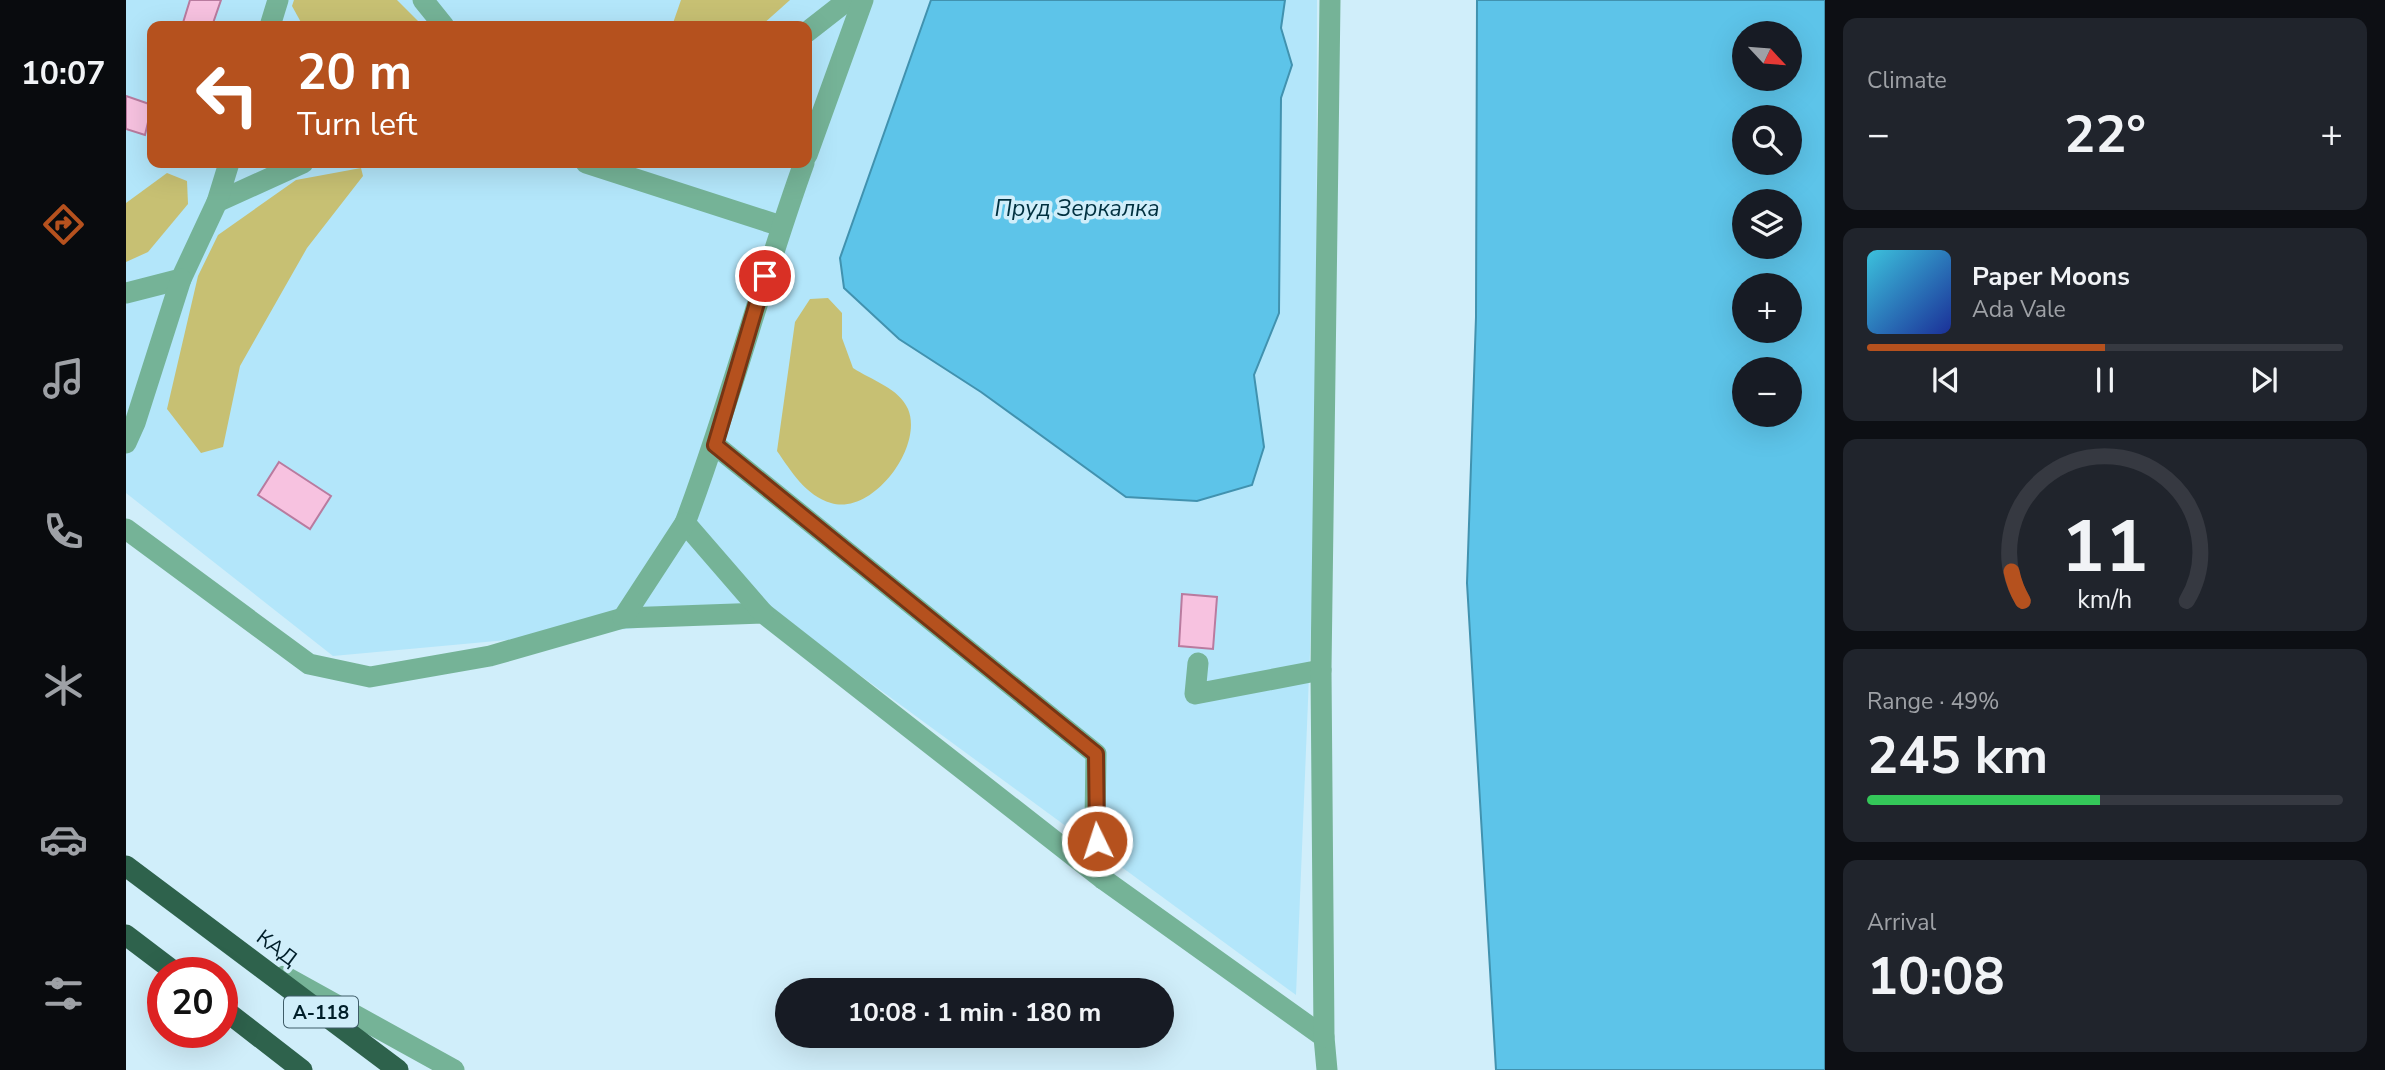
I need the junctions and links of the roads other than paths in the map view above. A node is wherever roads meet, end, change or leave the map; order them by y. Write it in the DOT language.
graph roads {
  1 [pos="278,0"];
  2 [pos="423,0"];
  3 [pos="848,0"];
  4 [pos="863,0"];
  5 [pos="1330,0"];
  6 [pos="272,21"];
  7 [pos="440,21"];
  8 [pos="812,29"];
  9 [pos="812,141"];
  10 [pos="227,168"];
  11 [pos="292,168"];
  12 [pos="802,168"];
  13 [pos="631,169"];
  14 [pos="217,202"];
  15 [pos="781,226"];
  16 [pos="181,279"];
  17 [pos="126,293"];
  18 [pos="126,443"];
  19 [pos="715,445"];
  20 [pos="685,523"];
  21 [pos="126,529"];
  22 [pos="763,613"];
  23 [pos="623,618"];
  24 [pos="1198,663"];
  25 [pos="1321,670"];
  26 [pos="126,866"];
  27 [pos="1103,879"];
  28 [pos="126,935"];
  29 [pos="136,946"];
  30 [pos="244,954"];
  31 [pos="152,957"];
  32 [pos="238,1020"];
  33 [pos="1324,1037"];
  34 [pos="302,1070"];
  35 [pos="398,1070"];
  36 [pos="454,1070"];
  37 [pos="1327,1070"];
  1 -- 6 [label="street"];
  2 -- 7 [label="street"];
  3 -- 8 [label="street"];
  4 -- 9 [label="street"];
  5 -- 25 [label="street"];
  10 -- 14 [label="street"];
  11 -- 14 [label="street"];
  12 -- 15 [label="street"];
  13 -- 15 [label="street"];
  14 -- 16 [label="street"];
  15 -- 19 [label="street"];
  16 -- 17 [label="street"];
  16 -- 18 [label="street"];
  19 -- 20 [label="street"];
  19 -- 27 [label="street"];
  20 -- 22 [label="street"];
  20 -- 23 [label="street"];
  21 -- 23 [label="street"];
  22 -- 23 [label="street"];
  22 -- 27 [label="street"];
  24 -- 25 [label="street"];
  25 -- 33 [label="street"];
  26 -- 30 [label="highway, КАД / А-118"];
  27 -- 33 [label="street"];
  28 -- 29 [label="highway"];
  29 -- 31 [label="highway"];
  30 -- 35 [label="highway, КАД / А-118"];
  30 -- 36 [label="street"];
  32 -- 34 [label="highway, А-118"];
  33 -- 37 [label="street"];
}
